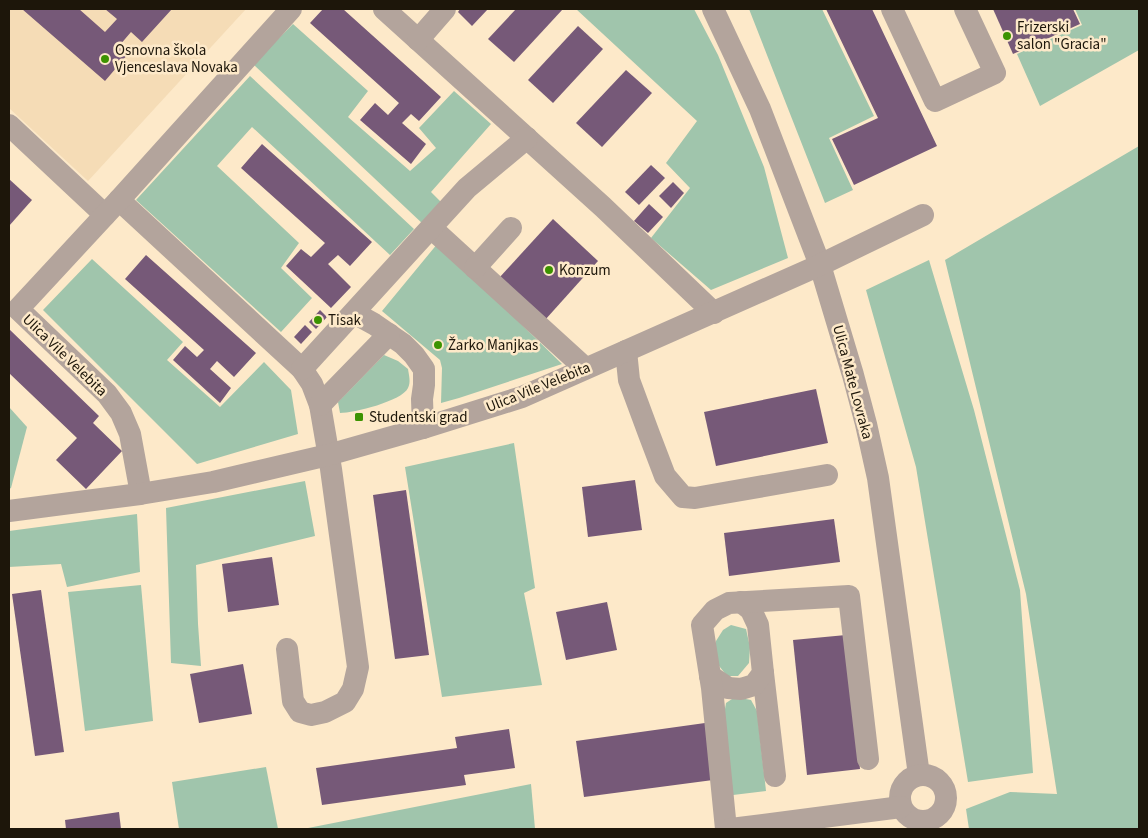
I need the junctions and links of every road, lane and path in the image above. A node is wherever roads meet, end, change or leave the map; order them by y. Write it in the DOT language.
graph roads {
  1 [pos="384,9"];
  2 [pos="445,9"];
  3 [pos="713,9"];
  4 [pos="892,9"];
  5 [pos="965,9"];
  6 [pos="281,12"];
  7 [pos="418,40"];
  8 [pos="9,125"];
  9 [pos="527,138"];
  10 [pos="112,208"];
  11 [pos="924,215"];
  12 [pos="511,228"];
  13 [pos="439,235"];
  14 [pos="820,265"];
  15 [pos="475,268"];
  16 [pos="354,313"];
  17 [pos="714,313"];
  18 [pos="389,334"];
  19 [pos="626,351"];
  20 [pos="585,368"];
  21 [pos="302,369"];
  22 [pos="320,405"];
  23 [pos="424,428"];
  24 [pos="328,455"];
  25 [pos="827,475"];
  26 [pos="140,494"];
  27 [pos="9,511"];
  28 [pos="741,602"];
  29 [pos="287,649"];
  30 [pos="763,673"];
  31 [pos="710,676"];
  32 [pos="868,759"];
  33 [pos="775,776"];
  34 [pos="919,776"];
  35 [pos="901,807"];
  36 [pos="925,825"];
  37 [pos="726,829"];
  38 [pos="731,829"];
  1 -- 7 [label="street"];
  2 -- 7 [label="street"];
  3 -- 14 [label="street, Ulica Mate Lovraka"];
  4 -- 5 [label="street"];
  6 -- 10 [label="street, Ulica Vile Velebita"];
  7 -- 9 [label="street"];
  8 -- 10 [label="street"];
  9 -- 16 [label="street"];
  9 -- 17 [label="street"];
  10 -- 21 [label="street"];
  10 -- 26 [label="street, Ulica Vile Velebita"];
  11 -- 14 [label="street, Ulica Vile Velebita"];
  12 -- 15 [label="street"];
  13 -- 15 [label="street"];
  14 -- 17 [label="street, Ulica Vile Velebita"];
  14 -- 34 [label="street, Ulica Mate Lovraka"];
  15 -- 20 [label="street"];
  16 -- 18 [label="street"];
  16 -- 21 [label="street"];
  17 -- 19 [label="street, Ulica Vile Velebita"];
  18 -- 22 [label="street"];
  18 -- 23 [label="street"];
  19 -- 20 [label="street, Ulica Vile Velebita"];
  19 -- 25 [label="street"];
  20 -- 23 [label="street, Ulica Vile Velebita"];
  21 -- 22 [label="street"];
  22 -- 24 [label="street"];
  23 -- 24 [label="street, Ulica Vile Velebita"];
  24 -- 26 [label="street, Ulica Vile Velebita"];
  24 -- 29 [label="street"];
  26 -- 27 [label="street, Ulica Vile Velebita"];
  28 -- 30 [label="street"];
  28 -- 31 [label="street"];
  28 -- 32 [label="street"];
  30 -- 31 [label="street"];
  30 -- 33 [label="street"];
  31 -- 37 [label="street"];
  34 -- 35 [label="street"];
  34 -- 36 [label="street"];
  35 -- 36 [label="street"];
  35 -- 38 [label="street"];
}
